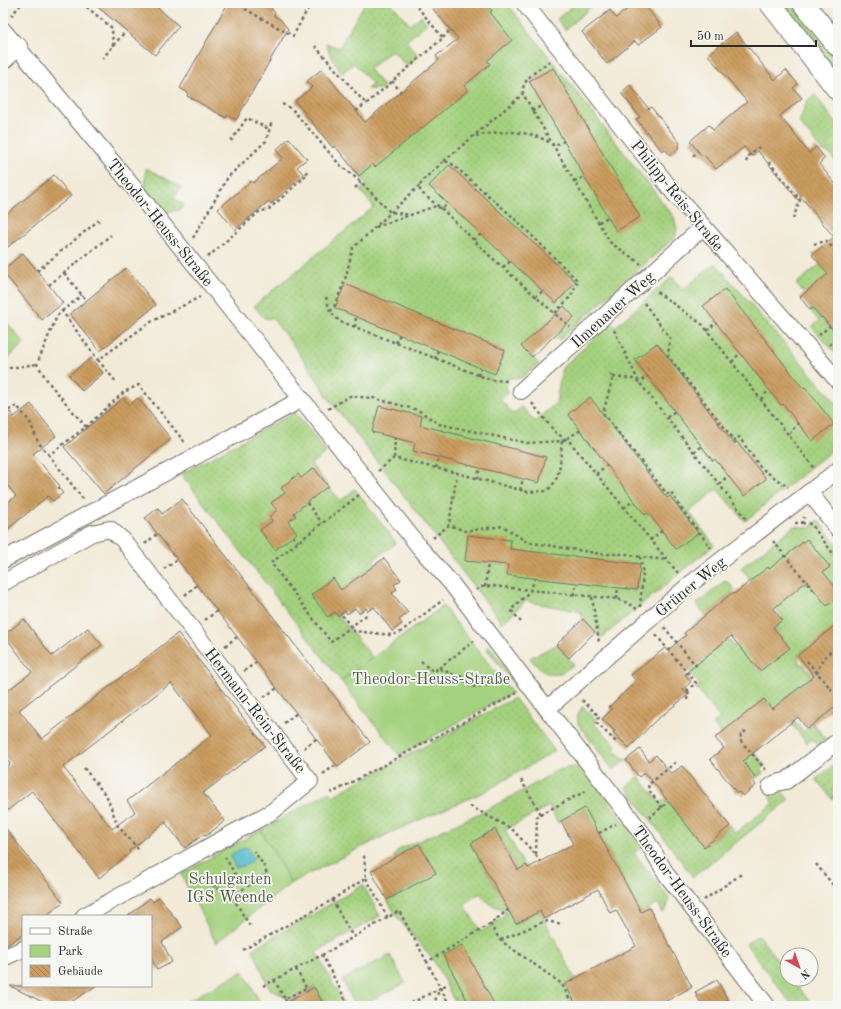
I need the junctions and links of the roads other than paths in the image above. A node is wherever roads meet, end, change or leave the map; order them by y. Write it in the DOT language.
graph roads {
  1 [pos="524,3"];
  2 [pos="770,3"];
  3 [pos="803,3"];
  4 [pos="5,25"];
  5 [pos="19,46"];
  6 [pos="838,46"];
  7 [pos="3,62"];
  8 [pos="838,90"];
  9 [pos="703,227"];
  10 [pos="838,381"];
  11 [pos="521,390"];
  12 [pos="302,399"];
  13 [pos="838,470"];
  14 [pos="810,493"];
  15 [pos="838,529"];
  16 [pos="3,560"];
  17 [pos="3,583"];
  18 [pos="547,709"];
  19 [pos="838,741"];
  20 [pos="770,788"];
  21 [pos="86,915"];
  22 [pos="22,949"];
  23 [pos="3,958"];
  24 [pos="767,1006"];
  1 -- 9 [label="street, Philipp-Reis-Straße"];
  2 -- 8 [label="main road"];
  3 -- 6 [label="main road"];
  4 -- 5 [label="street, Theodor-Heuss-Straße"];
  5 -- 7 [label="street"];
  5 -- 12 [label="street, Theodor-Heuss-Straße"];
  9 -- 10 [label="street, Philipp-Reis-Straße"];
  9 -- 11 [label="street, Ilmenauer Weg"];
  12 -- 16 [label="street"];
  12 -- 18 [label="street, Theodor-Heuss-Straße"];
  13 -- 14 [label="street, Grüner Weg"];
  14 -- 15 [label="street"];
  14 -- 18 [label="street, Grüner Weg"];
  17 -- 21 [label="street, Hermann-Rein-Straße"];
  18 -- 24 [label="street, Theodor-Heuss-Straße"];
  19 -- 20 [label="street"];
  22 -- 23 [label="street"];
}
